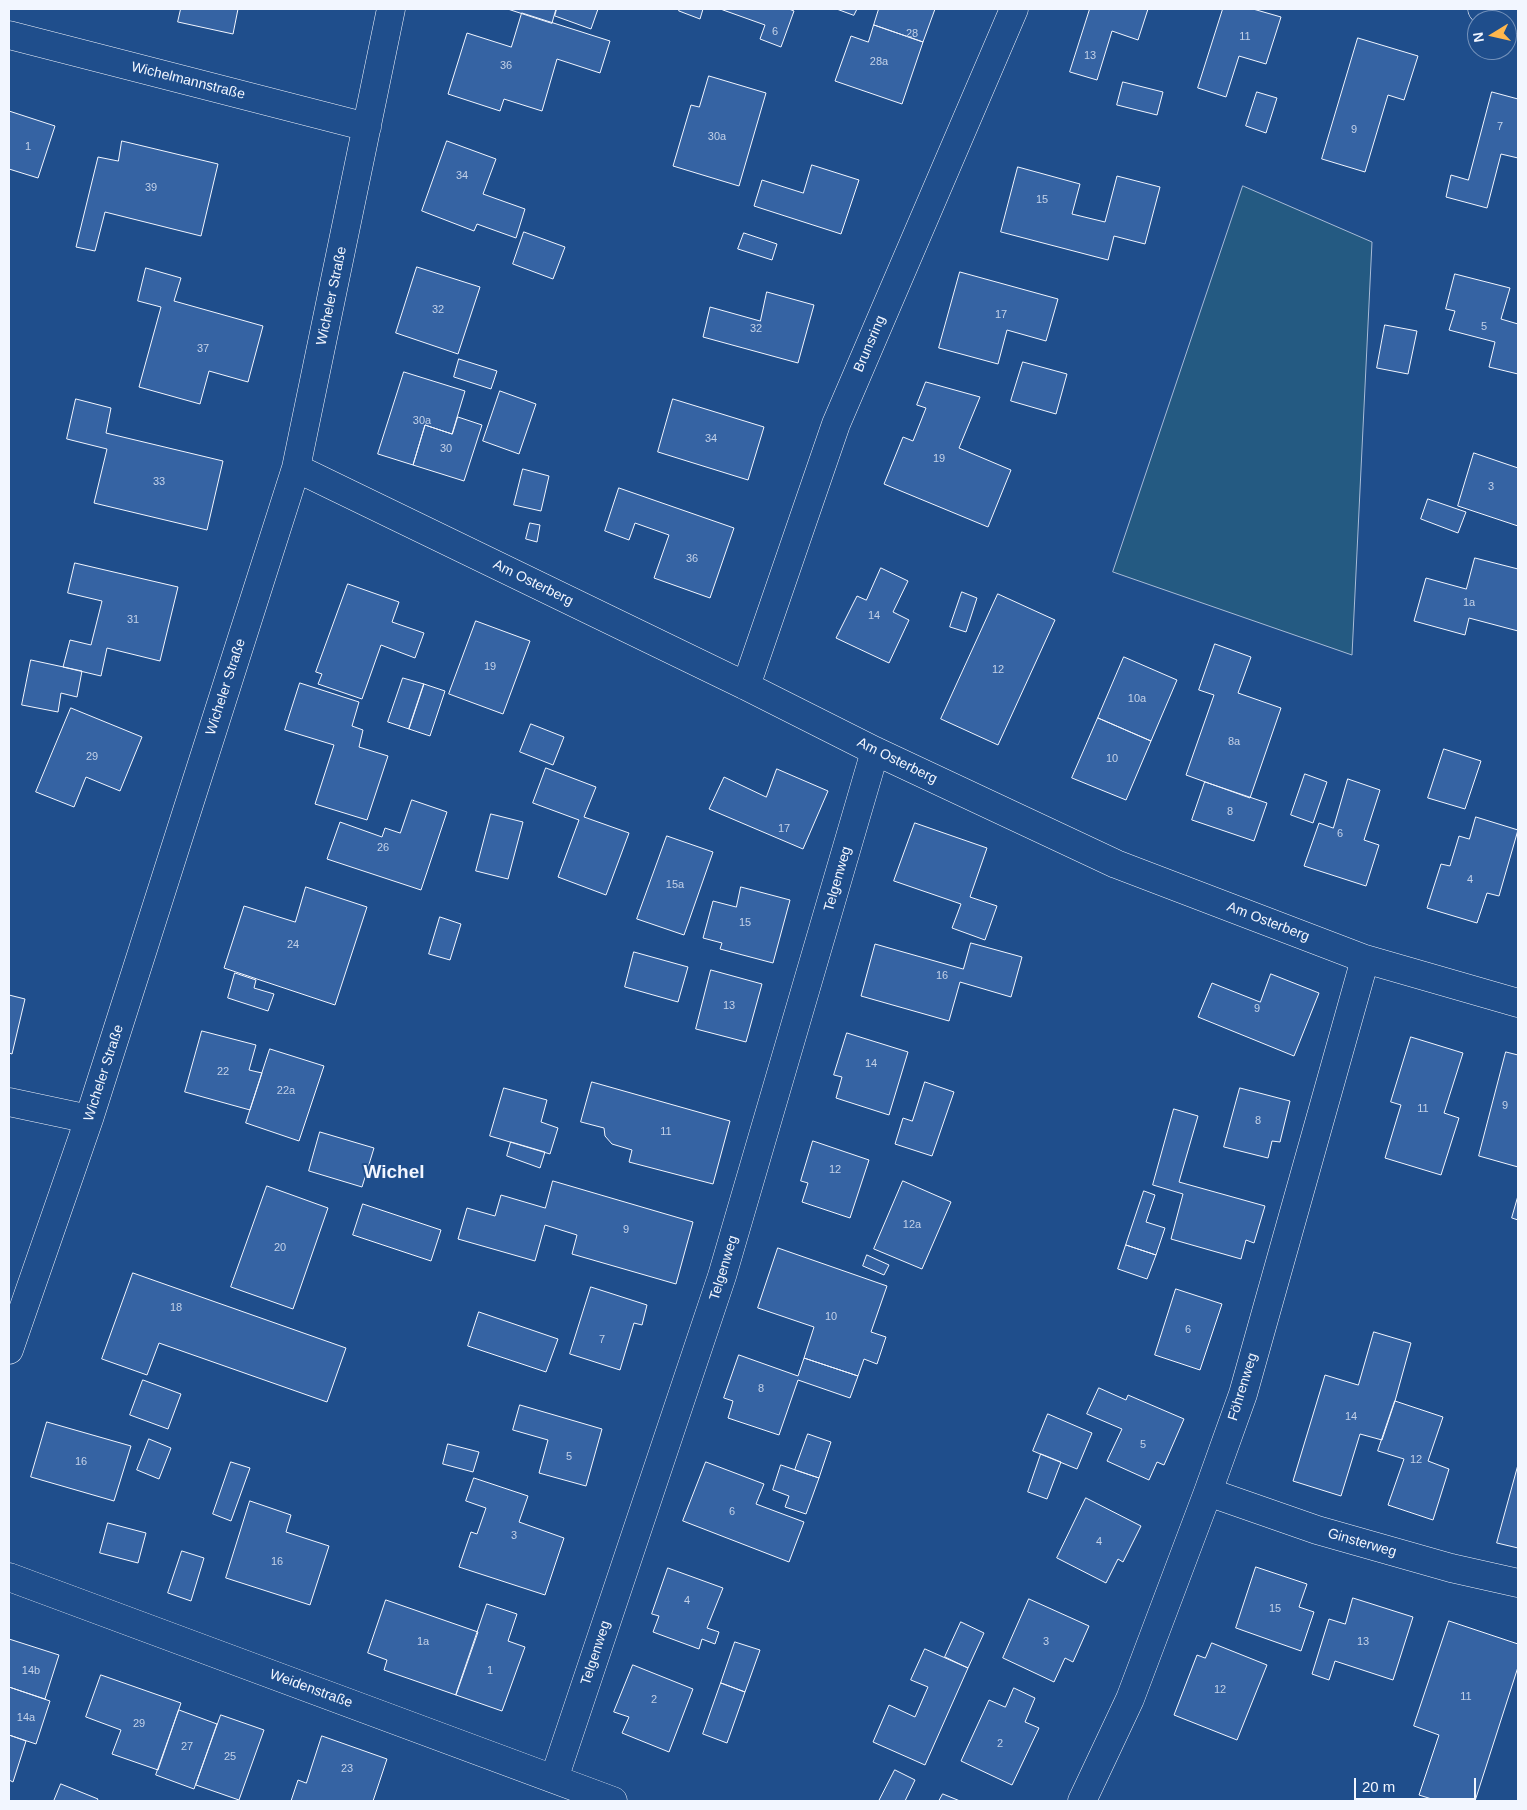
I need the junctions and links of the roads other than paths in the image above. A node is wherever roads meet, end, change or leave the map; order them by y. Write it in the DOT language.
graph roads {
  1 [pos="391,9"];
  2 [pos="1014,9"];
  3 [pos="1482,9"];
  4 [pos="1518,19"];
  5 [pos="9,35"];
  6 [pos="367,127"];
  7 [pos="296,468"];
  8 [pos="746,686"];
  9 [pos="875,751"];
  10 [pos="1365,959"];
  11 [pos="1518,1003"];
  12 [pos="9,1102"];
  13 [pos="89,1119"];
  14 [pos="9,1350"];
  15 [pos="1208,1492"];
  16 [pos="9,1577"];
  17 [pos="1518,1583"];
  18 [pos="554,1779"];
  19 [pos="613,1801"];
  20 [pos="1082,1801"];
  1 -- 6 [label="street, Wicheler Straße"];
  2 -- 8 [label="street, Brunsring"];
  3 -- 4 [label="street"];
  5 -- 6 [label="street, Wichelmannstraße"];
  6 -- 7 [label="street, Wicheler Straße"];
  7 -- 8 [label="street, Am Osterberg"];
  7 -- 13 [label="street, Wicheler Straße"];
  8 -- 9 [label="street, Am Osterberg"];
  9 -- 10 [label="street, Am Osterberg"];
  9 -- 18 [label="street, Telgenweg"];
  10 -- 11 [label="street, Am Osterberg"];
  10 -- 15 [label="street, Föhrenweg"];
  12 -- 13 [label="street"];
  13 -- 14 [label="street, Wicheler Straße"];
  15 -- 17 [label="street, Ginsterweg"];
  15 -- 20 [label="street, Föhrenweg"];
  16 -- 18 [label="street, Weidenstraße"];
  18 -- 19 [label="street, Weidenstraße"];
}
